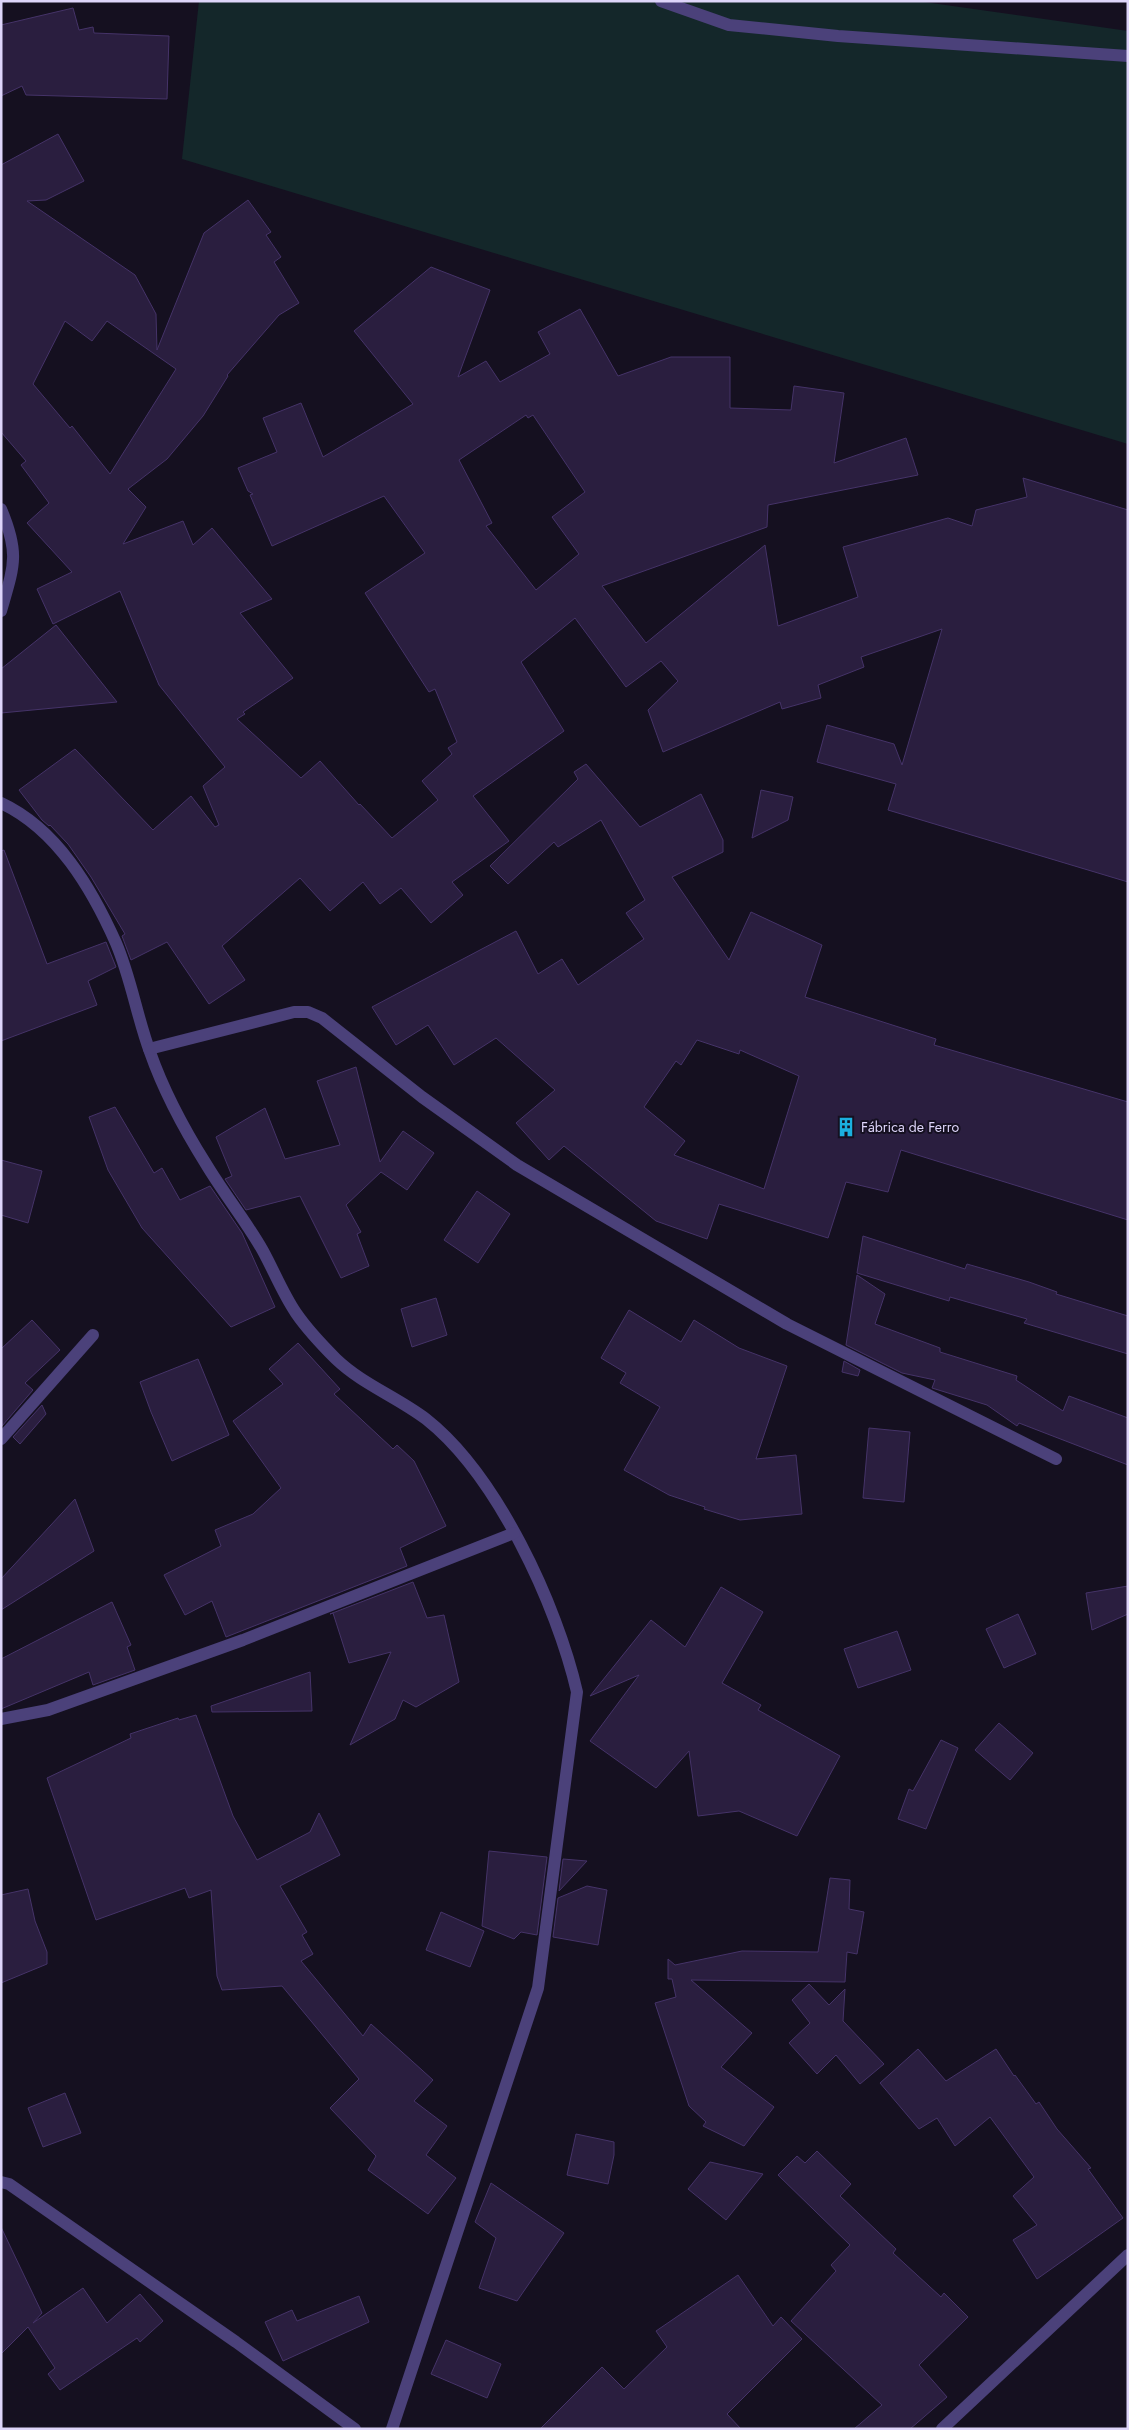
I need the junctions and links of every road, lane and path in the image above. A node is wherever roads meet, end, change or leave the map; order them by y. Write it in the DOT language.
graph roads {
  1 [pos="661,1"];
  2 [pos="1128,56"];
  3 [pos="1,509"];
  4 [pos="1,611"];
  5 [pos="1,802"];
  6 [pos="149,1049"];
  7 [pos="93,1335"];
  8 [pos="1,1439"];
  9 [pos="1056,1458"];
  10 [pos="514,1533"];
  11 [pos="1,1719"];
  12 [pos="1,2182"];
  13 [pos="1128,2255"];
  14 [pos="355,2429"];
  15 [pos="392,2429"];
  16 [pos="942,2429"];
  1 -- 2 [label="street"];
  3 -- 4 [label="street"];
  5 -- 6 [label="street"];
  6 -- 9 [label="street"];
  6 -- 10 [label="street"];
  7 -- 8 [label="street"];
  10 -- 11 [label="street"];
  10 -- 15 [label="street"];
  12 -- 14 [label="street"];
  13 -- 16 [label="street"];
}
